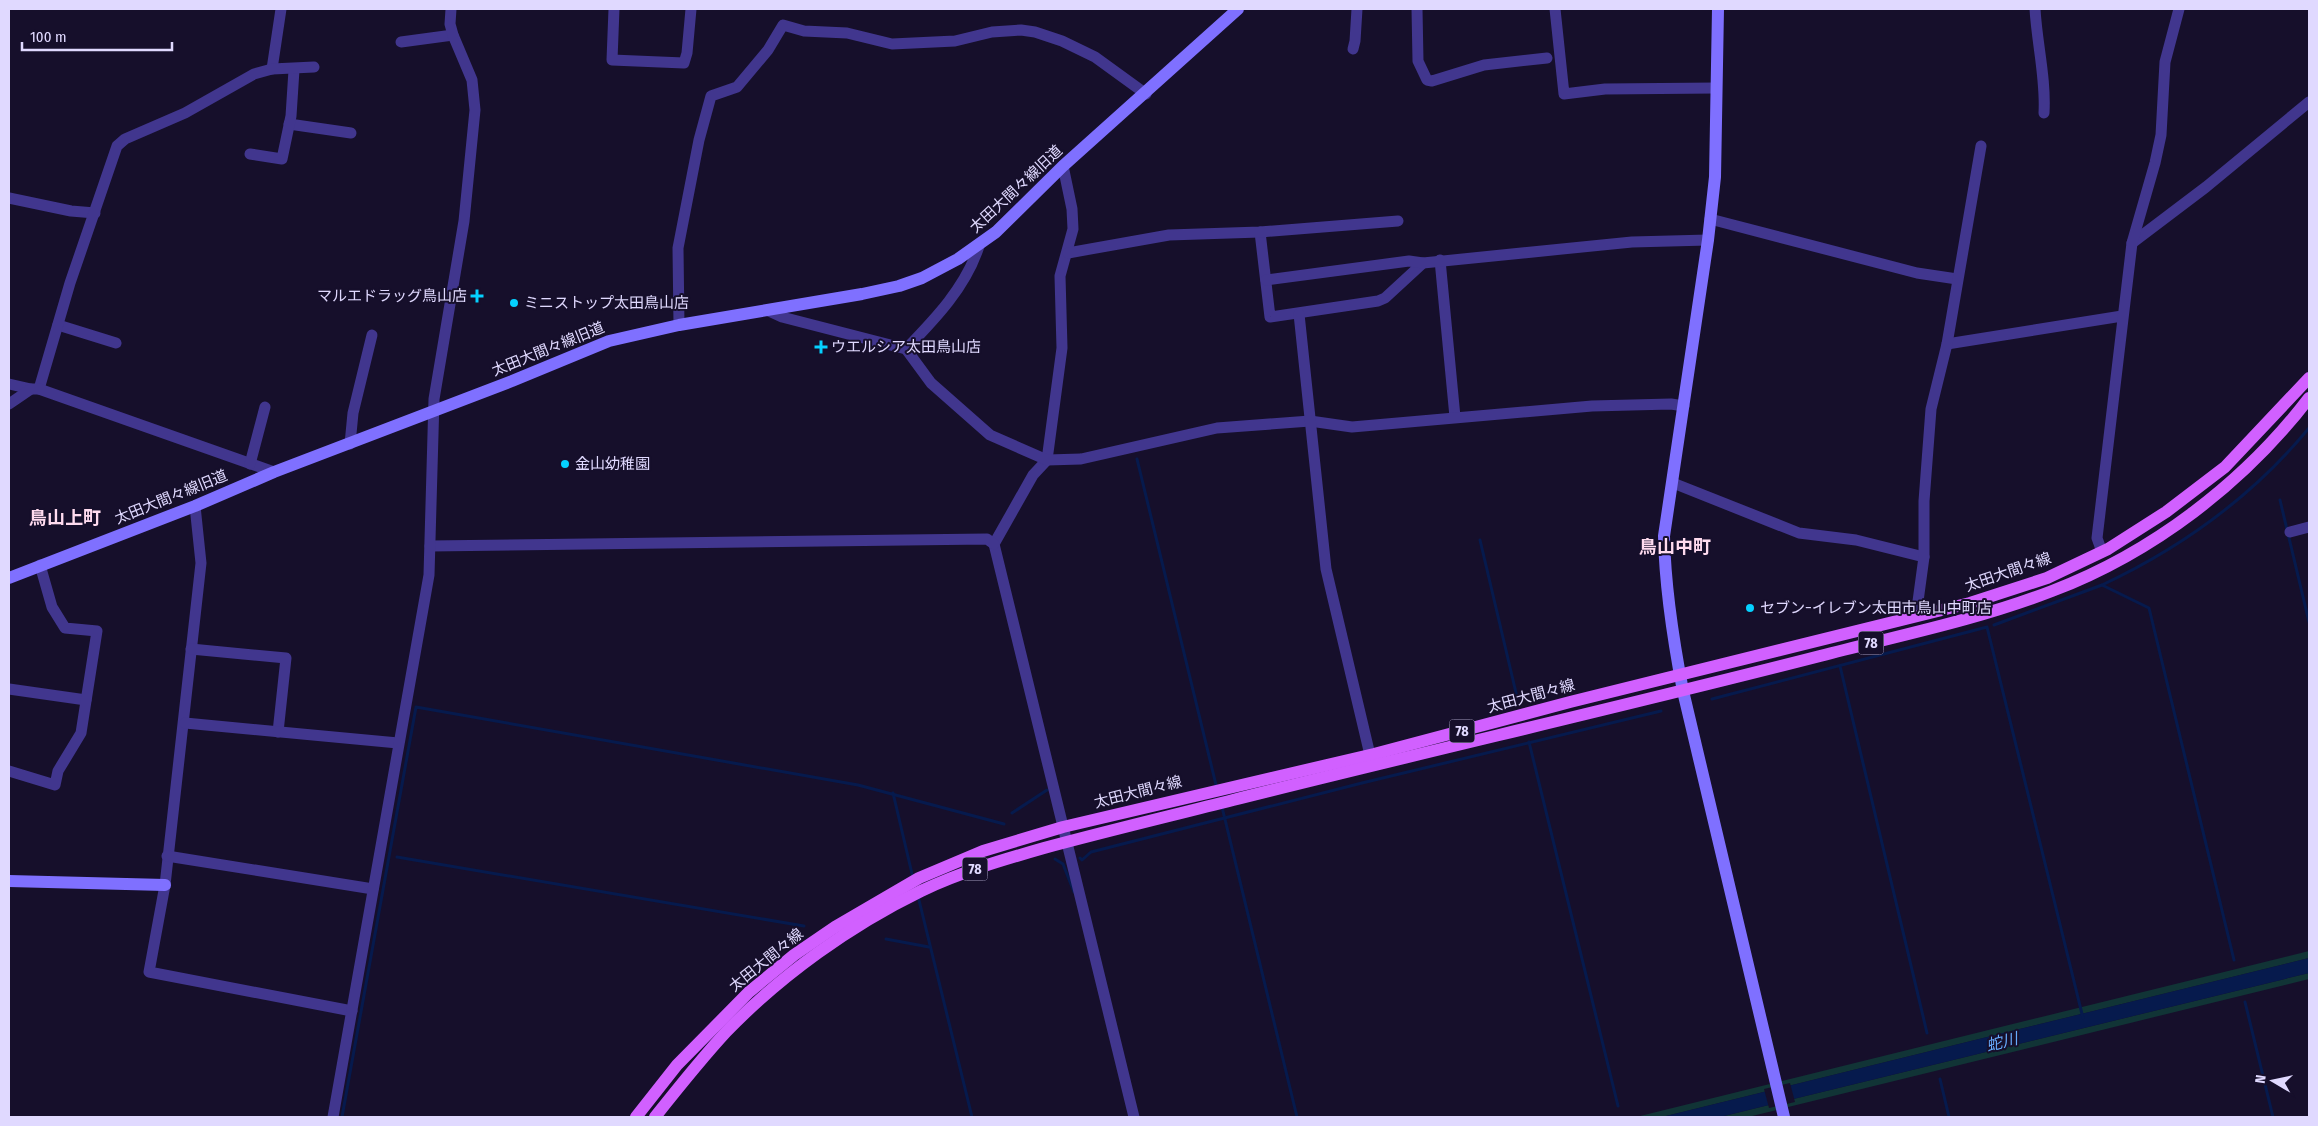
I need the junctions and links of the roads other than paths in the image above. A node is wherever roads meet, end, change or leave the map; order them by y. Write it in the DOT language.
graph roads {
  1 [pos="281,9"];
  2 [pos="451,9"];
  3 [pos="614,9"];
  4 [pos="691,9"];
  5 [pos="1238,9"];
  6 [pos="1357,9"];
  7 [pos="1417,9"];
  8 [pos="1555,9"];
  9 [pos="1718,9"];
  10 [pos="2035,9"];
  11 [pos="2179,9"];
  12 [pos="453,35"];
  13 [pos="401,42"];
  14 [pos="1352,49"];
  15 [pos="1547,58"];
  16 [pos="314,67"];
  17 [pos="272,69"];
  18 [pos="294,70"];
  19 [pos="1716,88"];
  20 [pos="1146,94"];
  21 [pos="2309,102"];
  22 [pos="2044,113"];
  23 [pos="289,124"];
  24 [pos="351,133"];
  25 [pos="1981,146"];
  26 [pos="250,154"];
  27 [pos="1063,166"];
  28 [pos="9,198"];
  29 [pos="95,213"];
  30 [pos="1710,219"];
  31 [pos="1398,221"];
  32 [pos="1260,232"];
  33 [pos="1708,240"];
  34 [pos="2132,243"];
  35 [pos="979,246"];
  36 [pos="1068,253"];
  37 [pos="1440,260"];
  38 [pos="1424,263"];
  39 [pos="1266,280"];
  40 [pos="1957,280"];
  41 [pos="769,311"];
  42 [pos="1299,314"];
  43 [pos="2122,316"];
  44 [pos="58,325"];
  45 [pos="679,325"];
  46 [pos="372,335"];
  47 [pos="116,343"];
  48 [pos="1947,344"];
  49 [pos="906,350"];
  50 [pos="2309,378"];
  51 [pos="9,384"];
  52 [pos="35,389"];
  53 [pos="2309,398"];
  54 [pos="9,404"];
  55 [pos="1684,406"];
  56 [pos="265,407"];
  57 [pos="433,411"];
  58 [pos="1455,417"];
  59 [pos="1310,422"];
  60 [pos="350,444"];
  61 [pos="1048,460"];
  62 [pos="250,464"];
  63 [pos="274,472"];
  64 [pos="1673,483"];
  65 [pos="195,506"];
  66 [pos="2309,527"];
  67 [pos="2290,532"];
  68 [pos="994,544"];
  69 [pos="430,546"];
  70 [pos="2102,552"];
  71 [pos="1924,556"];
  72 [pos="40,565"];
  73 [pos="9,578"];
  74 [pos="1916,616"];
  75 [pos="191,649"];
  76 [pos="1680,675"];
  77 [pos="9,689"];
  78 [pos="1683,691"];
  79 [pos="86,700"];
  80 [pos="185,723"];
  81 [pos="278,732"];
  82 [pos="398,743"];
  83 [pos="1370,755"];
  84 [pos="9,771"];
  85 [pos="1063,827"];
  86 [pos="1066,842"];
  87 [pos="168,856"];
  88 [pos="9,881"];
  89 [pos="165,885"];
  90 [pos="373,890"];
  91 [pos="352,1011"];
  92 [pos="1784,1114"];
  93 [pos="333,1117"];
  94 [pos="636,1117"];
  95 [pos="654,1117"];
  96 [pos="1134,1117"];
  1 -- 17 [label="street"];
  2 -- 12 [label="street"];
  3 -- 4 [label="street"];
  5 -- 20 [label="street, 太田大間々線旧道"];
  6 -- 14 [label="street"];
  7 -- 15 [label="street"];
  8 -- 19 [label="street"];
  9 -- 19 [label="street"];
  10 -- 22 [label="street"];
  11 -- 34 [label="street"];
  12 -- 13 [label="street"];
  12 -- 57 [label="street"];
  16 -- 18 [label="street"];
  17 -- 18 [label="street"];
  17 -- 29 [label="street"];
  18 -- 23 [label="street"];
  19 -- 30 [label="street"];
  20 -- 27 [label="street, 太田大間々線旧道"];
  20 -- 45 [label="street"];
  21 -- 34 [label="street"];
  23 -- 24 [label="street"];
  23 -- 26 [label="street"];
  25 -- 40 [label="street"];
  27 -- 35 [label="street, 太田大間々線旧道"];
  27 -- 36 [label="street"];
  28 -- 29 [label="street"];
  29 -- 44 [label="street"];
  30 -- 33 [label="street"];
  30 -- 40 [label="street"];
  31 -- 32 [label="street"];
  32 -- 36 [label="street"];
  32 -- 39 [label="street"];
  33 -- 37 [label="street"];
  33 -- 55 [label="street"];
  34 -- 43 [label="street"];
  35 -- 41 [label="street, 太田大間々線旧道"];
  35 -- 49 [label="street"];
  36 -- 61 [label="street"];
  37 -- 38 [label="street"];
  37 -- 58 [label="street"];
  38 -- 39 [label="street"];
  38 -- 42 [label="street"];
  39 -- 42 [label="street"];
  40 -- 48 [label="street"];
  41 -- 45 [label="street, 太田大間々線旧道"];
  41 -- 49 [label="street"];
  42 -- 59 [label="street"];
  43 -- 48 [label="street"];
  43 -- 70 [label="street"];
  44 -- 47 [label="street"];
  44 -- 52 [label="street"];
  45 -- 57 [label="street, 太田大間々線旧道"];
  46 -- 60 [label="street"];
  48 -- 71 [label="street"];
  49 -- 61 [label="street"];
  50 -- 70 [label="main road, 太田大間々線 / 78"];
  51 -- 52 [label="street"];
  52 -- 54 [label="street"];
  52 -- 62 [label="street"];
  53 -- 78 [label="main road, 太田大間々線 / 78"];
  55 -- 58 [label="street"];
  55 -- 64 [label="street"];
  56 -- 62 [label="street"];
  57 -- 60 [label="street, 太田大間々線旧道"];
  57 -- 69 [label="street"];
  58 -- 59 [label="street"];
  59 -- 61 [label="street"];
  59 -- 83 [label="street"];
  60 -- 63 [label="street, 太田大間々線旧道"];
  61 -- 68 [label="street"];
  62 -- 63 [label="street"];
  63 -- 65 [label="street, 太田大間々線旧道"];
  64 -- 71 [label="street"];
  64 -- 76 [label="street"];
  65 -- 72 [label="street, 太田大間々線旧道"];
  65 -- 75 [label="street"];
  66 -- 67 [label="street"];
  68 -- 69 [label="street"];
  68 -- 85 [label="street"];
  69 -- 82 [label="street"];
  70 -- 74 [label="main road, 太田大間々線 / 78"];
  71 -- 74 [label="street"];
  72 -- 73 [label="street, 太田大間々線旧道"];
  72 -- 79 [label="street"];
  74 -- 76 [label="main road, 太田大間々線 / 78"];
  75 -- 80 [label="street"];
  75 -- 81 [label="street"];
  76 -- 78 [label="street"];
  76 -- 83 [label="main road, 太田大間々線 / 78"];
  77 -- 79 [label="street"];
  78 -- 86 [label="main road, 太田大間々線 / 78"];
  78 -- 92 [label="street"];
  79 -- 84 [label="street"];
  80 -- 81 [label="street"];
  80 -- 87 [label="street"];
  81 -- 82 [label="street"];
  82 -- 90 [label="street"];
  83 -- 85 [label="main road, 太田大間々線 / 78"];
  85 -- 86 [label="street"];
  85 -- 94 [label="main road, 太田大間々線 / 78"];
  86 -- 95 [label="main road, 太田大間々線 / 78"];
  86 -- 96 [label="street"];
  87 -- 89 [label="street"];
  87 -- 90 [label="street"];
  88 -- 89 [label="street"];
  89 -- 91 [label="street"];
  90 -- 91 [label="street"];
  91 -- 93 [label="street"];
}
